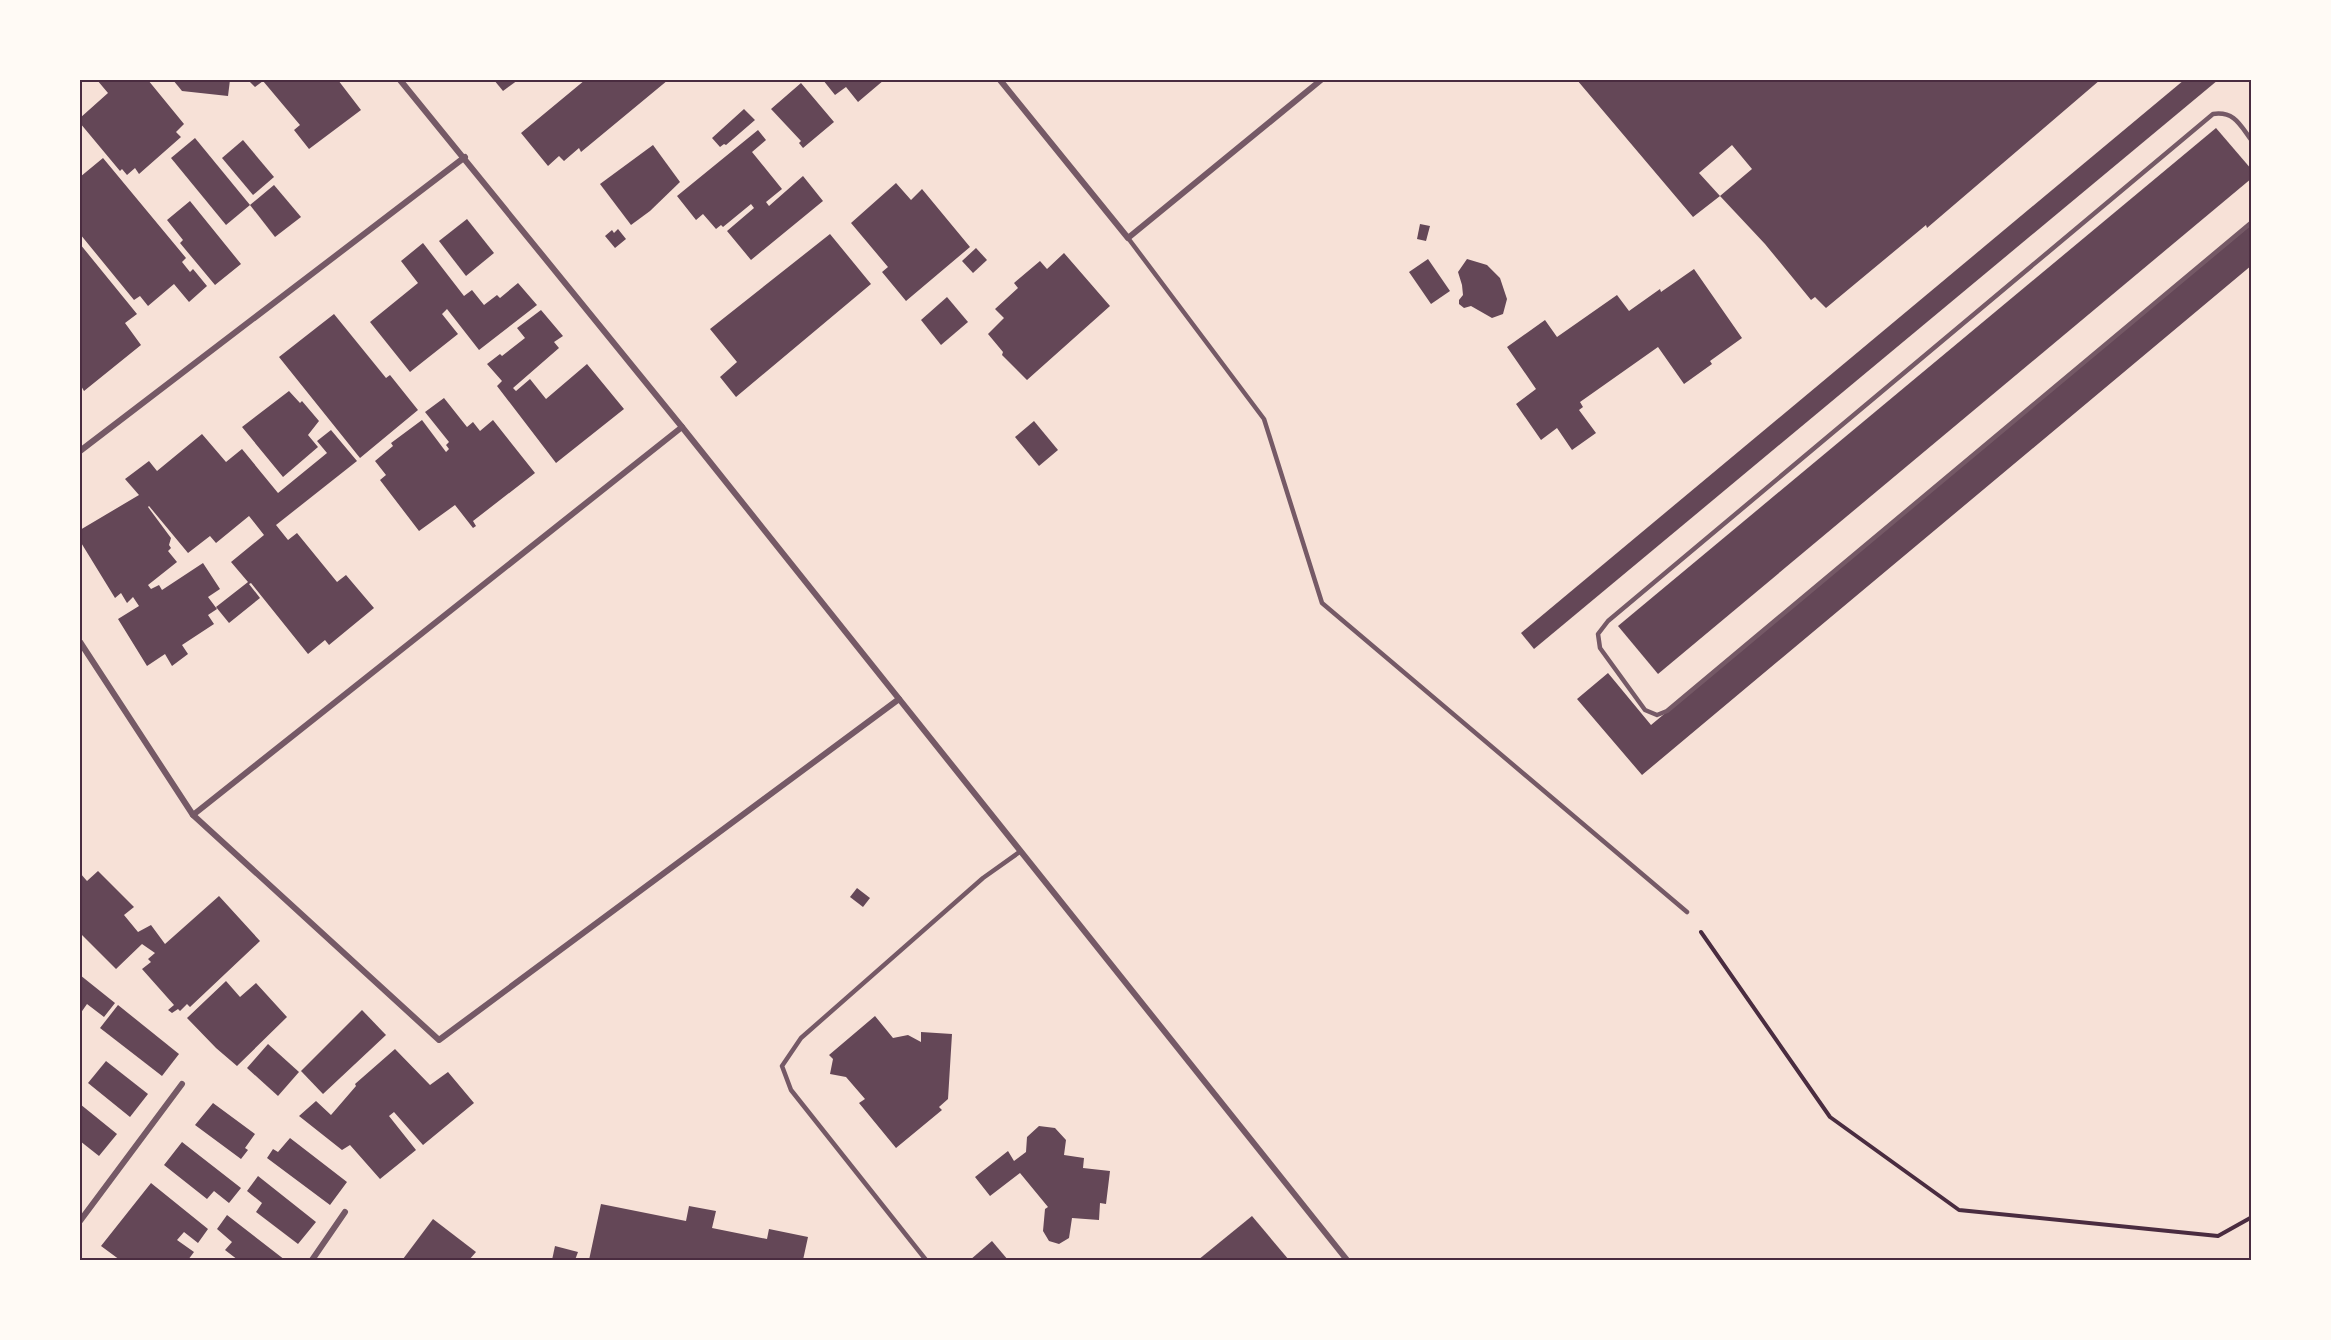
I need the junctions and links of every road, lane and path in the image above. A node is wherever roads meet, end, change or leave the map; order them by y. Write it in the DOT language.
graph roads {
  1 [pos="400,80"];
  2 [pos="999,80"];
  3 [pos="1321,80"];
  4 [pos="2252,141"];
  5 [pos="465,157"];
  6 [pos="2252,222"];
  7 [pos="1128,238"];
  8 [pos="682,427"];
  9 [pos="80,451"];
  10 [pos="80,642"];
  11 [pos="899,699"];
  12 [pos="193,815"];
  13 [pos="1021,851"];
  14 [pos="1687,912"];
  15 [pos="182,1084"];
  16 [pos="345,1212"];
  17 [pos="2252,1217"];
  18 [pos="80,1221"];
  19 [pos="312,1260"];
  20 [pos="926,1260"];
  21 [pos="1347,1260"];
  1 -- 5 [label="street"];
  2 -- 7 [label="street"];
  3 -- 7 [label="street"];
  4 -- 6 [label="lane"];
  5 -- 8 [label="street"];
  5 -- 9 [label="street"];
  7 -- 14 [label="lane"];
  8 -- 11 [label="street"];
  8 -- 12 [label="street"];
  10 -- 12 [label="street"];
  11 -- 12 [label="street"];
  11 -- 13 [label="street"];
  13 -- 20 [label="lane"];
  13 -- 21 [label="street"];
  14 -- 17 [label="path"];
  15 -- 18 [label="street"];
  16 -- 19 [label="street"];
}
